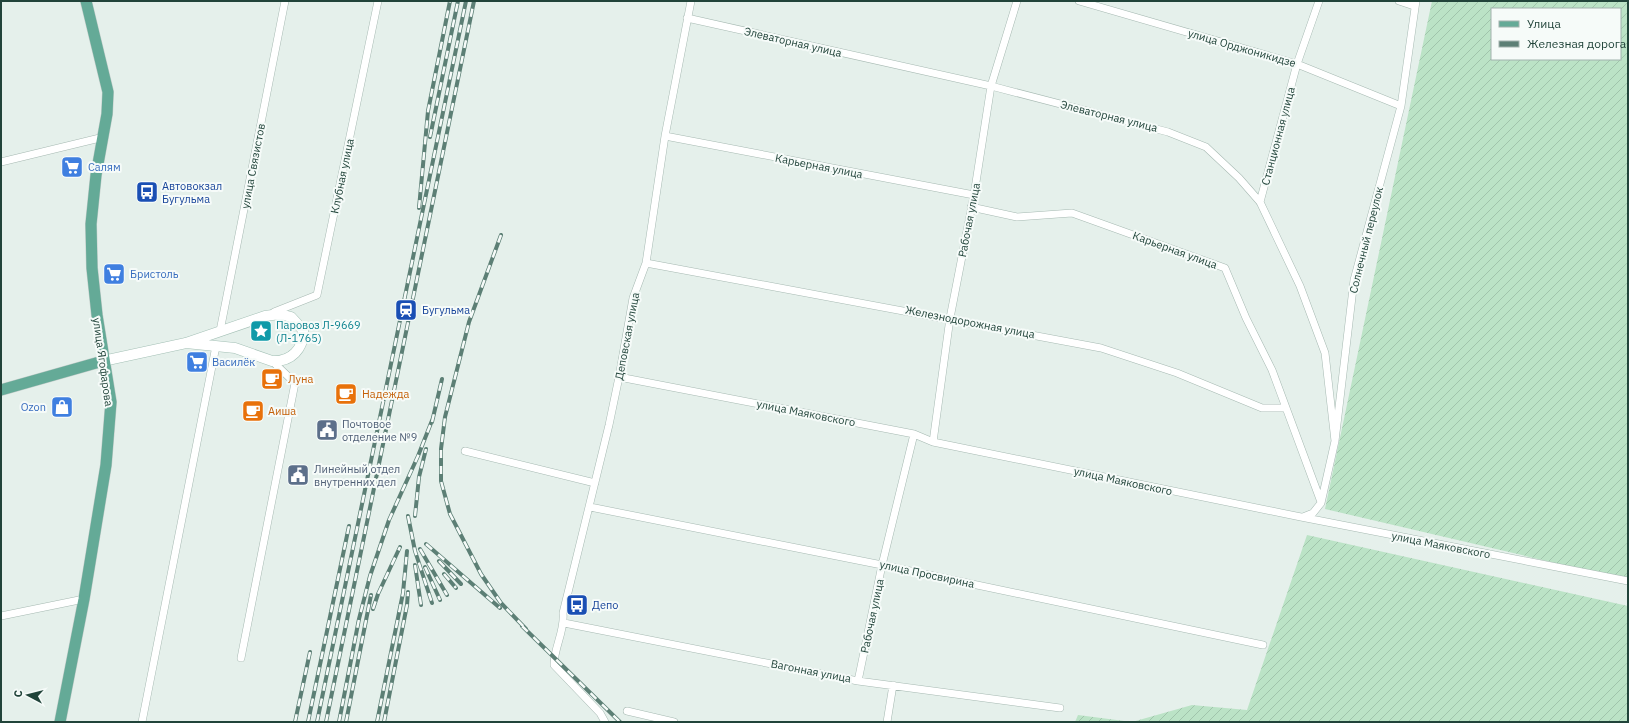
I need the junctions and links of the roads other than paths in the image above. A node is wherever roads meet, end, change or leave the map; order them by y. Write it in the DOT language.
graph roads {
  1 [pos="86,1"];
  2 [pos="285,1"];
  3 [pos="378,1"];
  4 [pos="691,1"];
  5 [pos="1017,1"];
  6 [pos="1080,1"];
  7 [pos="1319,1"];
  8 [pos="1399,1"];
  9 [pos="1415,3"];
  10 [pos="687,18"];
  11 [pos="1297,64"];
  12 [pos="991,86"];
  13 [pos="1401,106"];
  14 [pos="665,136"];
  15 [pos="104,137"];
  16 [pos="1,162"];
  17 [pos="974,195"];
  18 [pos="1260,202"];
  19 [pos="971,207"];
  20 [pos="646,263"];
  21 [pos="265,316"];
  22 [pos="950,318"];
  23 [pos="220,331"];
  24 [pos="186,343"];
  25 [pos="216,346"];
  26 [pos="103,361"];
  27 [pos="272,361"];
  28 [pos="619,377"];
  29 [pos="1,390"];
  30 [pos="1285,408"];
  31 [pos="914,434"];
  32 [pos="1335,441"];
  33 [pos="933,442"];
  34 [pos="465,451"];
  35 [pos="595,483"];
  36 [pos="1322,503"];
  37 [pos="590,508"];
  38 [pos="1301,517"];
  39 [pos="882,565"];
  40 [pos="1628,581"];
  41 [pos="84,599"];
  42 [pos="1,616"];
  43 [pos="564,623"];
  44 [pos="1263,644"];
  45 [pos="241,658"];
  46 [pos="858,681"];
  47 [pos="892,685"];
  48 [pos="1060,708"];
  49 [pos="627,711"];
  50 [pos="60,722"];
  51 [pos="142,722"];
  52 [pos="604,722"];
  53 [pos="674,722"];
  54 [pos="887,722"];
  1 -- 15 [label="main road, улица Ягофарова"];
  2 -- 23 [label="street, улица Связистов"];
  3 -- 21 [label="street, Клубная улица"];
  4 -- 10 [label="street, Деповская улица"];
  5 -- 12 [label="street, Рабочая улица"];
  6 -- 11 [label="street, улица Орджоникидзе"];
  7 -- 11 [label="street, Станционная улица"];
  8 -- 9 [label="street"];
  9 -- 13 [label="street, Солнечный переулок"];
  10 -- 12 [label="street, Элеваторная улица"];
  10 -- 14 [label="street, Деповская улица"];
  11 -- 13 [label="street, улица Орджоникидзе"];
  11 -- 18 [label="street, Станционная улица"];
  12 -- 17 [label="street, Рабочая улица"];
  12 -- 18 [label="street, Элеваторная улица"];
  13 -- 32 [label="street, Солнечный переулок"];
  14 -- 17 [label="street, Карьерная улица"];
  14 -- 20 [label="street, Деповская улица"];
  15 -- 16 [label="street"];
  15 -- 26 [label="main road, улица Ягофарова"];
  17 -- 19 [label="street, Рабочая улица"];
  18 -- 32 [label="street, Элеваторная улица"];
  19 -- 22 [label="street, Рабочая улица"];
  19 -- 30 [label="street, Карьерная улица"];
  20 -- 22 [label="street, Железнодорожная улица"];
  20 -- 28 [label="street, Деповская улица"];
  21 -- 23 [label="street"];
  21 -- 27 [label="street"];
  22 -- 30 [label="street, Железнодорожная улица"];
  22 -- 33 [label="street, Рабочая улица"];
  23 -- 24 [label="street"];
  24 -- 25 [label="street"];
  24 -- 26 [label="street"];
  25 -- 27 [label="street"];
  25 -- 51 [label="street"];
  26 -- 29 [label="main road"];
  26 -- 41 [label="main road, улица Ягофарова"];
  27 -- 45 [label="street"];
  28 -- 31 [label="street, улица Маяковского"];
  28 -- 35 [label="street, Деповская улица"];
  30 -- 36 [label="street, Карьерная улица"];
  31 -- 33 [label="street, улица Маяковского"];
  31 -- 39 [label="street, Рабочая улица"];
  32 -- 36 [label="street, Солнечный переулок"];
  33 -- 38 [label="street, улица Маяковского"];
  34 -- 35 [label="street"];
  35 -- 37 [label="street, Деповская улица"];
  36 -- 38 [label="street"];
  37 -- 39 [label="street, улица Просвирина"];
  37 -- 43 [label="street, Деповская улица"];
  38 -- 40 [label="street, улица Маяковского"];
  39 -- 44 [label="street, улица Просвирина"];
  39 -- 46 [label="street, Рабочая улица"];
  41 -- 42 [label="street"];
  41 -- 50 [label="main road, улица Ягофарова"];
  43 -- 46 [label="street, Вагонная улица"];
  43 -- 52 [label="street, Деповская улица"];
  46 -- 47 [label="street, Вагонная улица"];
  47 -- 48 [label="street, Вагонная улица"];
  47 -- 54 [label="street"];
  49 -- 53 [label="street"];
}
